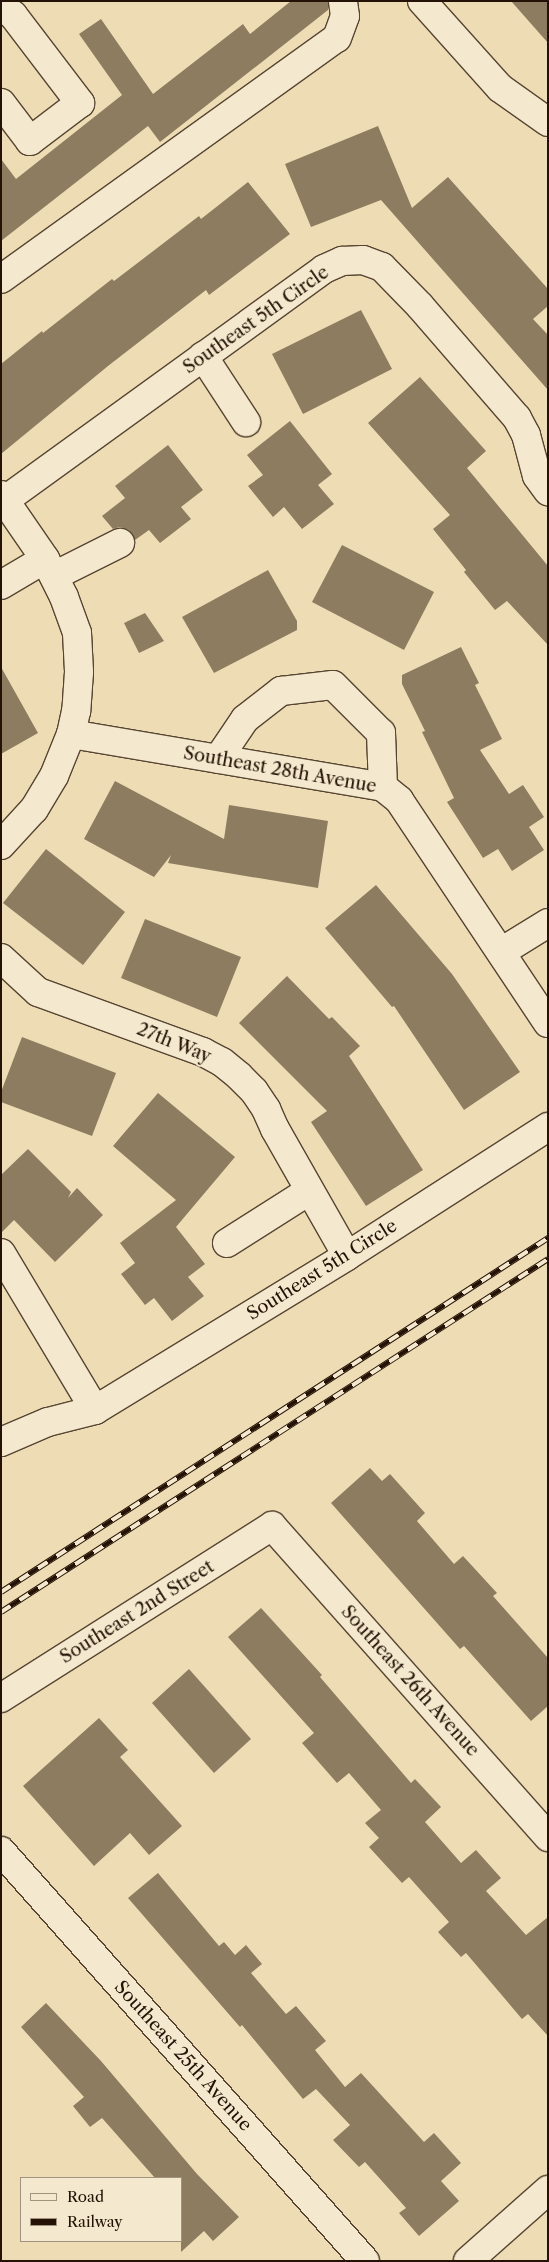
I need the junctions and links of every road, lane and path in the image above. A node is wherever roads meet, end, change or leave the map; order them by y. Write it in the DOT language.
graph roads {
  1 [pos="343,1"];
  2 [pos="422,1"];
  3 [pos="1,6"];
  4 [pos="1,103"];
  5 [pos="548,122"];
  6 [pos="1,279"];
  7 [pos="203,356"];
  8 [pos="246,422"];
  9 [pos="548,491"];
  10 [pos="3,497"];
  11 [pos="120,543"];
  12 [pos="49,568"];
  13 [pos="1,585"];
  14 [pos="71,734"];
  15 [pos="218,759"];
  16 [pos="383,787"];
  17 [pos="1,845"];
  18 [pos="548,923"];
  19 [pos="501,952"];
  20 [pos="1,958"];
  21 [pos="548,1023"];
  22 [pos="548,1127"];
  23 [pos="310,1191"];
  24 [pos="227,1243"];
  25 [pos="1,1254"];
  26 [pos="347,1256"];
  27 [pos="95,1410"];
  28 [pos="1,1442"];
  29 [pos="272,1526"];
  30 [pos="1,1698"];
  31 [pos="548,1836"];
  32 [pos="1,1851"];
  33 [pos="548,2190"];
  34 [pos="365,2261"];
  35 [pos="468,2261"];
  1 -- 6 [label="street"];
  2 -- 5 [label="street"];
  3 -- 4 [label="street"];
  7 -- 8 [label="street"];
  7 -- 9 [label="street, Southeast 5th Circle"];
  7 -- 10 [label="street, Southeast 5th Circle"];
  10 -- 12 [label="street"];
  11 -- 12 [label="street"];
  12 -- 13 [label="street"];
  12 -- 14 [label="street"];
  14 -- 15 [label="street, Southeast 28th Avenue"];
  14 -- 17 [label="street"];
  15 -- 16 [label="street, Southeast 28th Avenue"];
  15 -- 16 [label="street"];
  16 -- 19 [label="street, Southeast 28th Avenue"];
  18 -- 19 [label="street"];
  19 -- 21 [label="street, Southeast 28th Avenue"];
  20 -- 23 [label="street, 27th Way"];
  22 -- 26 [label="street, Southeast 5th Circle"];
  23 -- 24 [label="street"];
  23 -- 26 [label="street, 27th Way"];
  25 -- 27 [label="street"];
  26 -- 27 [label="street, Southeast 5th Circle"];
  27 -- 28 [label="street, Southeast 5th Circle"];
  29 -- 30 [label="street, Southeast 2nd Street"];
  29 -- 31 [label="street, Southeast 26th Avenue"];
  32 -- 34 [label="street, Southeast 25th Avenue"];
  33 -- 35 [label="street"];
}
